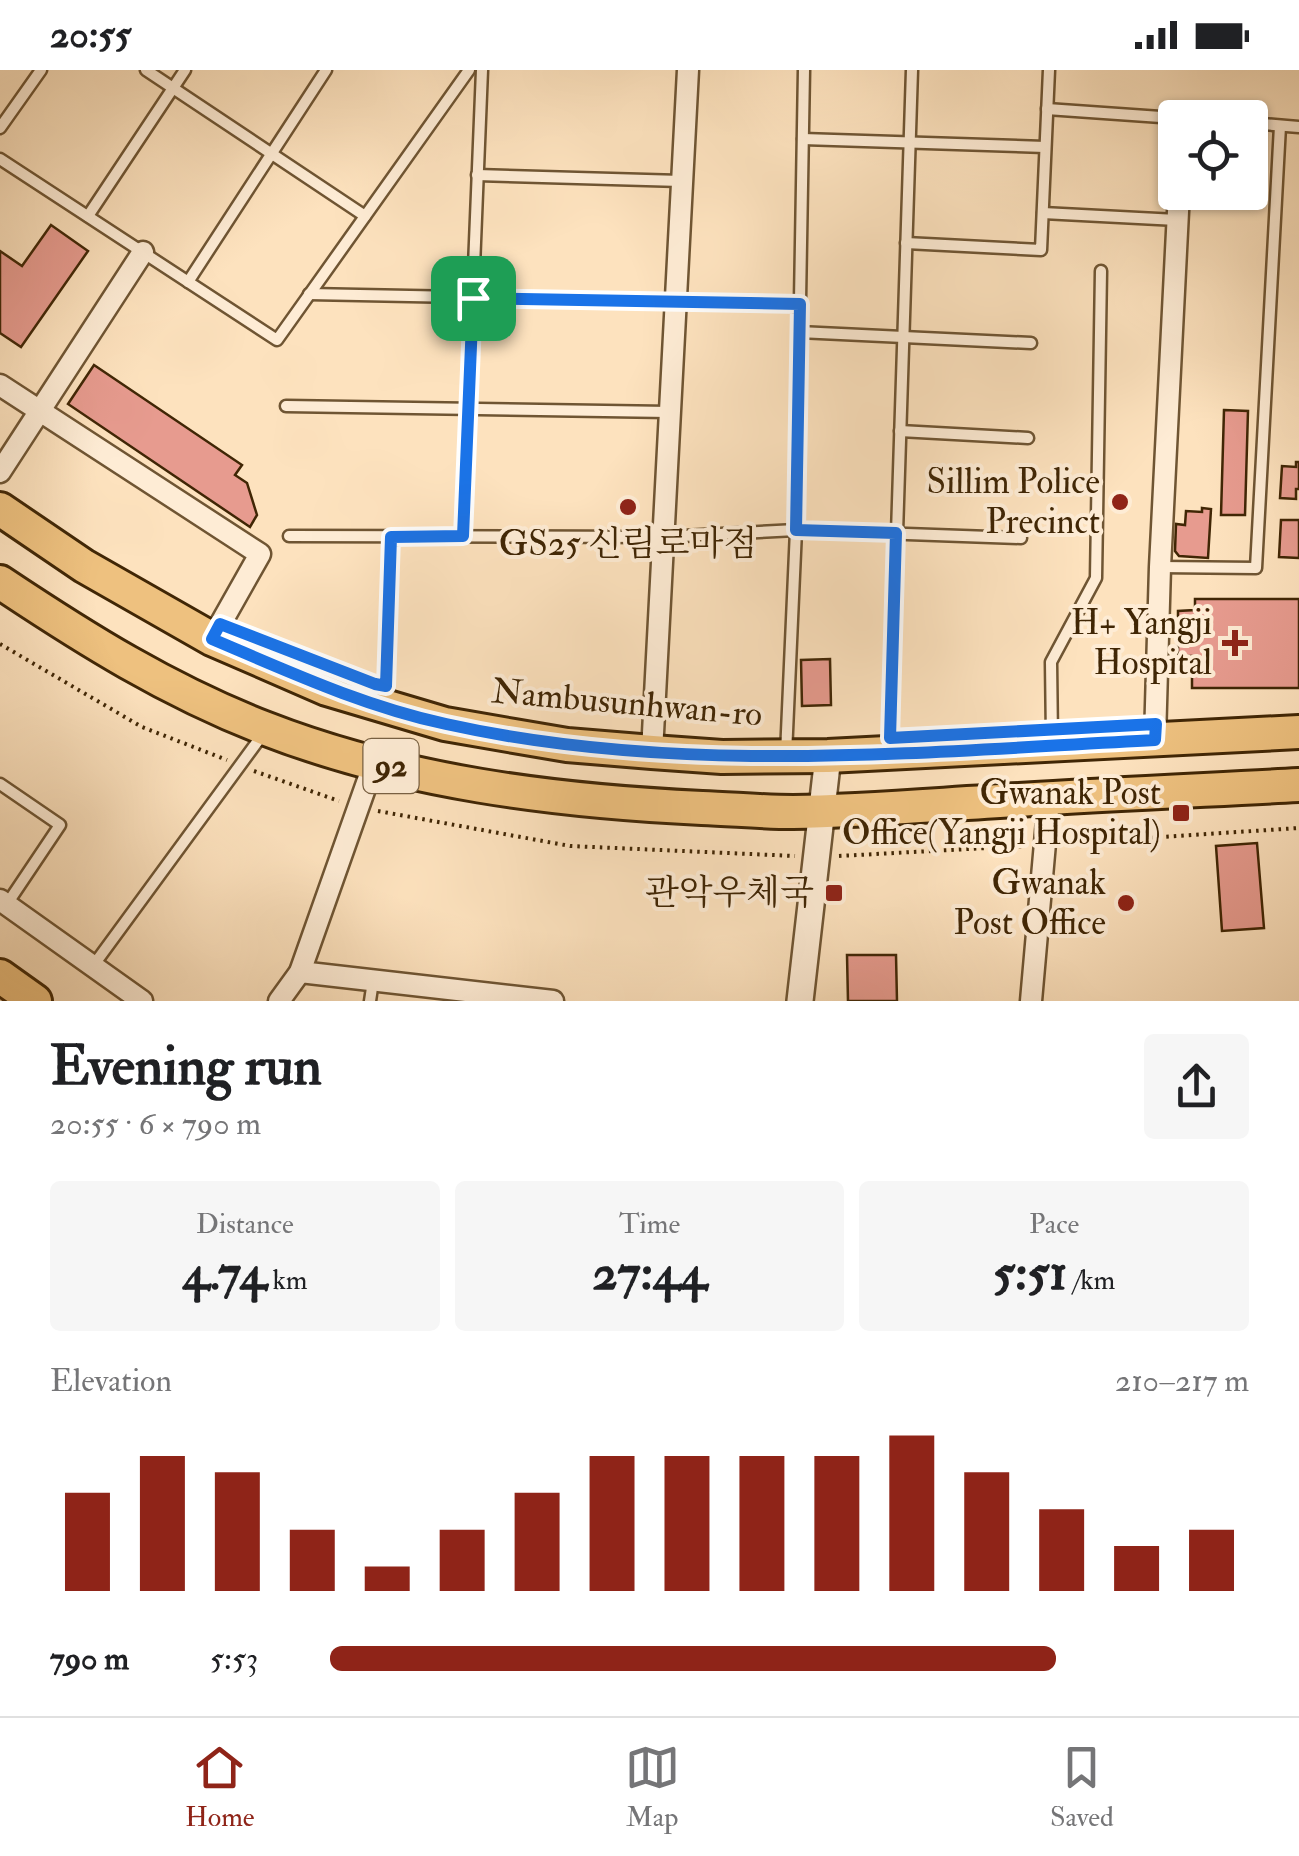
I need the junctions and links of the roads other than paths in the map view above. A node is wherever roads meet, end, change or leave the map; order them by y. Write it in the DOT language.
graph roads {
  1 [pos="41,70"];
  2 [pos="146,70"];
  3 [pos="185,70"];
  4 [pos="326,70"];
  5 [pos="469,70"];
  6 [pos="482,70"];
  7 [pos="688,70"];
  8 [pos="804,70"];
  9 [pos="912,70"];
  10 [pos="1049,70"];
  11 [pos="173,88"];
  12 [pos="1047,109"];
  13 [pos="1158,117"];
  14 [pos="1268,125"];
  15 [pos="1280,126"];
  16 [pos="1299,127"];
  17 [pos="0,128"];
  18 [pos="802,139"];
  19 [pos="910,142"];
  20 [pos="1046,147"];
  21 [pos="271,154"];
  22 [pos="0,159"];
  23 [pos="478,174"];
  24 [pos="682,181"];
  25 [pos="1177,210"];
  26 [pos="1042,213"];
  27 [pos="88,216"];
  28 [pos="365,216"];
  29 [pos="1177,220"];
  30 [pos="906,243"];
  31 [pos="143,252"];
  32 [pos="1102,272"];
  33 [pos="188,282"];
  34 [pos="309,294"];
  35 [pos="473,298"];
  36 [pos="675,302"];
  37 [pos="800,304"];
  38 [pos="799,332"];
  39 [pos="903,336"];
  40 [pos="1031,343"];
  41 [pos="0,384"];
  42 [pos="286,406"];
  43 [pos="468,409"];
  44 [pos="40,410"];
  45 [pos="669,412"];
  46 [pos="900,431"];
  47 [pos="1028,438"];
  48 [pos="0,472"];
  49 [pos="0,510"];
  50 [pos="796,530"];
  51 [pos="896,533"];
  52 [pos="290,536"];
  53 [pos="463,536"];
  54 [pos="663,536"];
  55 [pos="391,537"];
  56 [pos="1022,538"];
  57 [pos="1160,567"];
  58 [pos="0,582"];
  59 [pos="212,639"];
  60 [pos="386,707"];
  61 [pos="267,729"];
  62 [pos="1299,732"];
  63 [pos="1155,740"];
  64 [pos="1052,745"];
  65 [pos="652,752"];
  66 [pos="890,753"];
  67 [pos="828,756"];
  68 [pos="786,757"];
  69 [pos="374,762"];
  70 [pos="0,784"];
  71 [pos="1299,785"];
  72 [pos="1049,798"];
  73 [pos="822,811"];
  74 [pos="3,902"];
  75 [pos="92,966"];
  76 [pos="300,972"];
  77 [pos="0,976"];
  78 [pos="371,991"];
  79 [pos="476,997"];
  80 [pos="36,1001"];
  81 [pos="142,1001"];
  82 [pos="279,1001"];
  83 [pos="553,1001"];
  84 [pos="800,1001"];
  85 [pos="1031,1001"];
  1 -- 17 [label="lane"];
  2 -- 11 [label="lane"];
  3 -- 11 [label="lane"];
  4 -- 21 [label="lane"];
  5 -- 28 [label="lane"];
  6 -- 23 [label="lane"];
  7 -- 24 [label="street"];
  8 -- 18 [label="lane"];
  9 -- 19 [label="lane"];
  10 -- 12 [label="lane"];
  11 -- 21 [label="lane"];
  11 -- 27 [label="lane"];
  12 -- 13 [label="lane"];
  12 -- 20 [label="lane"];
  14 -- 15 [label="lane"];
  15 -- 16 [label="lane"];
  15 -- 57 [label="lane"];
  18 -- 19 [label="lane"];
  18 -- 37 [label="lane"];
  19 -- 20 [label="lane"];
  19 -- 30 [label="lane"];
  20 -- 26 [label="lane"];
  21 -- 28 [label="lane"];
  21 -- 33 [label="lane"];
  22 -- 27 [label="lane"];
  23 -- 24 [label="lane"];
  23 -- 35 [label="lane"];
  24 -- 36 [label="street"];
  25 -- 29 [label="street"];
  26 -- 29 [label="lane"];
  26 -- 30 [label="lane"];
  27 -- 31 [label="lane"];
  28 -- 34 [label="lane"];
  29 -- 57 [label="street"];
  30 -- 39 [label="lane"];
  31 -- 33 [label="lane"];
  31 -- 44 [label="street"];
  32 -- 64 [label="lane"];
  33 -- 34 [label="lane"];
  34 -- 35 [label="lane"];
  35 -- 36 [label="lane"];
  35 -- 43 [label="lane"];
  36 -- 37 [label="lane"];
  36 -- 45 [label="street"];
  37 -- 38 [label="lane"];
  38 -- 39 [label="lane"];
  38 -- 50 [label="lane"];
  39 -- 40 [label="lane"];
  39 -- 46 [label="lane"];
  41 -- 44 [label="street"];
  42 -- 43 [label="lane"];
  43 -- 45 [label="lane"];
  43 -- 53 [label="lane"];
  44 -- 48 [label="street"];
  44 -- 59 [label="street"];
  45 -- 54 [label="street"];
  46 -- 47 [label="lane"];
  46 -- 51 [label="lane"];
  49 -- 59 [label="main road, Nambusunhwan-ro / 92"];
  50 -- 51 [label="lane"];
  50 -- 54 [label="lane"];
  50 -- 68 [label="lane"];
  51 -- 56 [label="lane"];
  51 -- 66 [label="lane"];
  52 -- 55 [label="lane"];
  53 -- 54 [label="lane"];
  53 -- 55 [label="lane"];
  54 -- 65 [label="street"];
  55 -- 60 [label="lane"];
  57 -- 63 [label="street"];
  58 -- 61 [label="main road, 92"];
  59 -- 60 [label="main road, Nambusunhwan-ro / 92"];
  60 -- 65 [label="main road, Nambusunhwan-ro / 92"];
  61 -- 69 [label="main road, 92"];
  61 -- 75 [label="lane"];
  62 -- 63 [label="main road, Nambusunhwan-ro / 92"];
  63 -- 64 [label="main road, Nambusunhwan-ro / 92"];
  64 -- 66 [label="main road, Nambusunhwan-ro / 92"];
  65 -- 68 [label="main road, Nambusunhwan-ro / 92"];
  66 -- 67 [label="main road, Nambusunhwan-ro / 92"];
  67 -- 68 [label="main road, Nambusunhwan-ro / 92"];
  67 -- 73 [label="street"];
  69 -- 73 [label="main road, 92"];
  69 -- 76 [label="street"];
  70 -- 74 [label="lane"];
  71 -- 72 [label="main road, 92"];
  72 -- 73 [label="main road, 92"];
  72 -- 85 [label="street"];
  73 -- 84 [label="street"];
  74 -- 75 [label="street"];
  75 -- 81 [label="street"];
  76 -- 78 [label="street"];
  76 -- 82 [label="street"];
  77 -- 80 [label="main road"];
  78 -- 79 [label="street"];
  79 -- 83 [label="street"];
}
